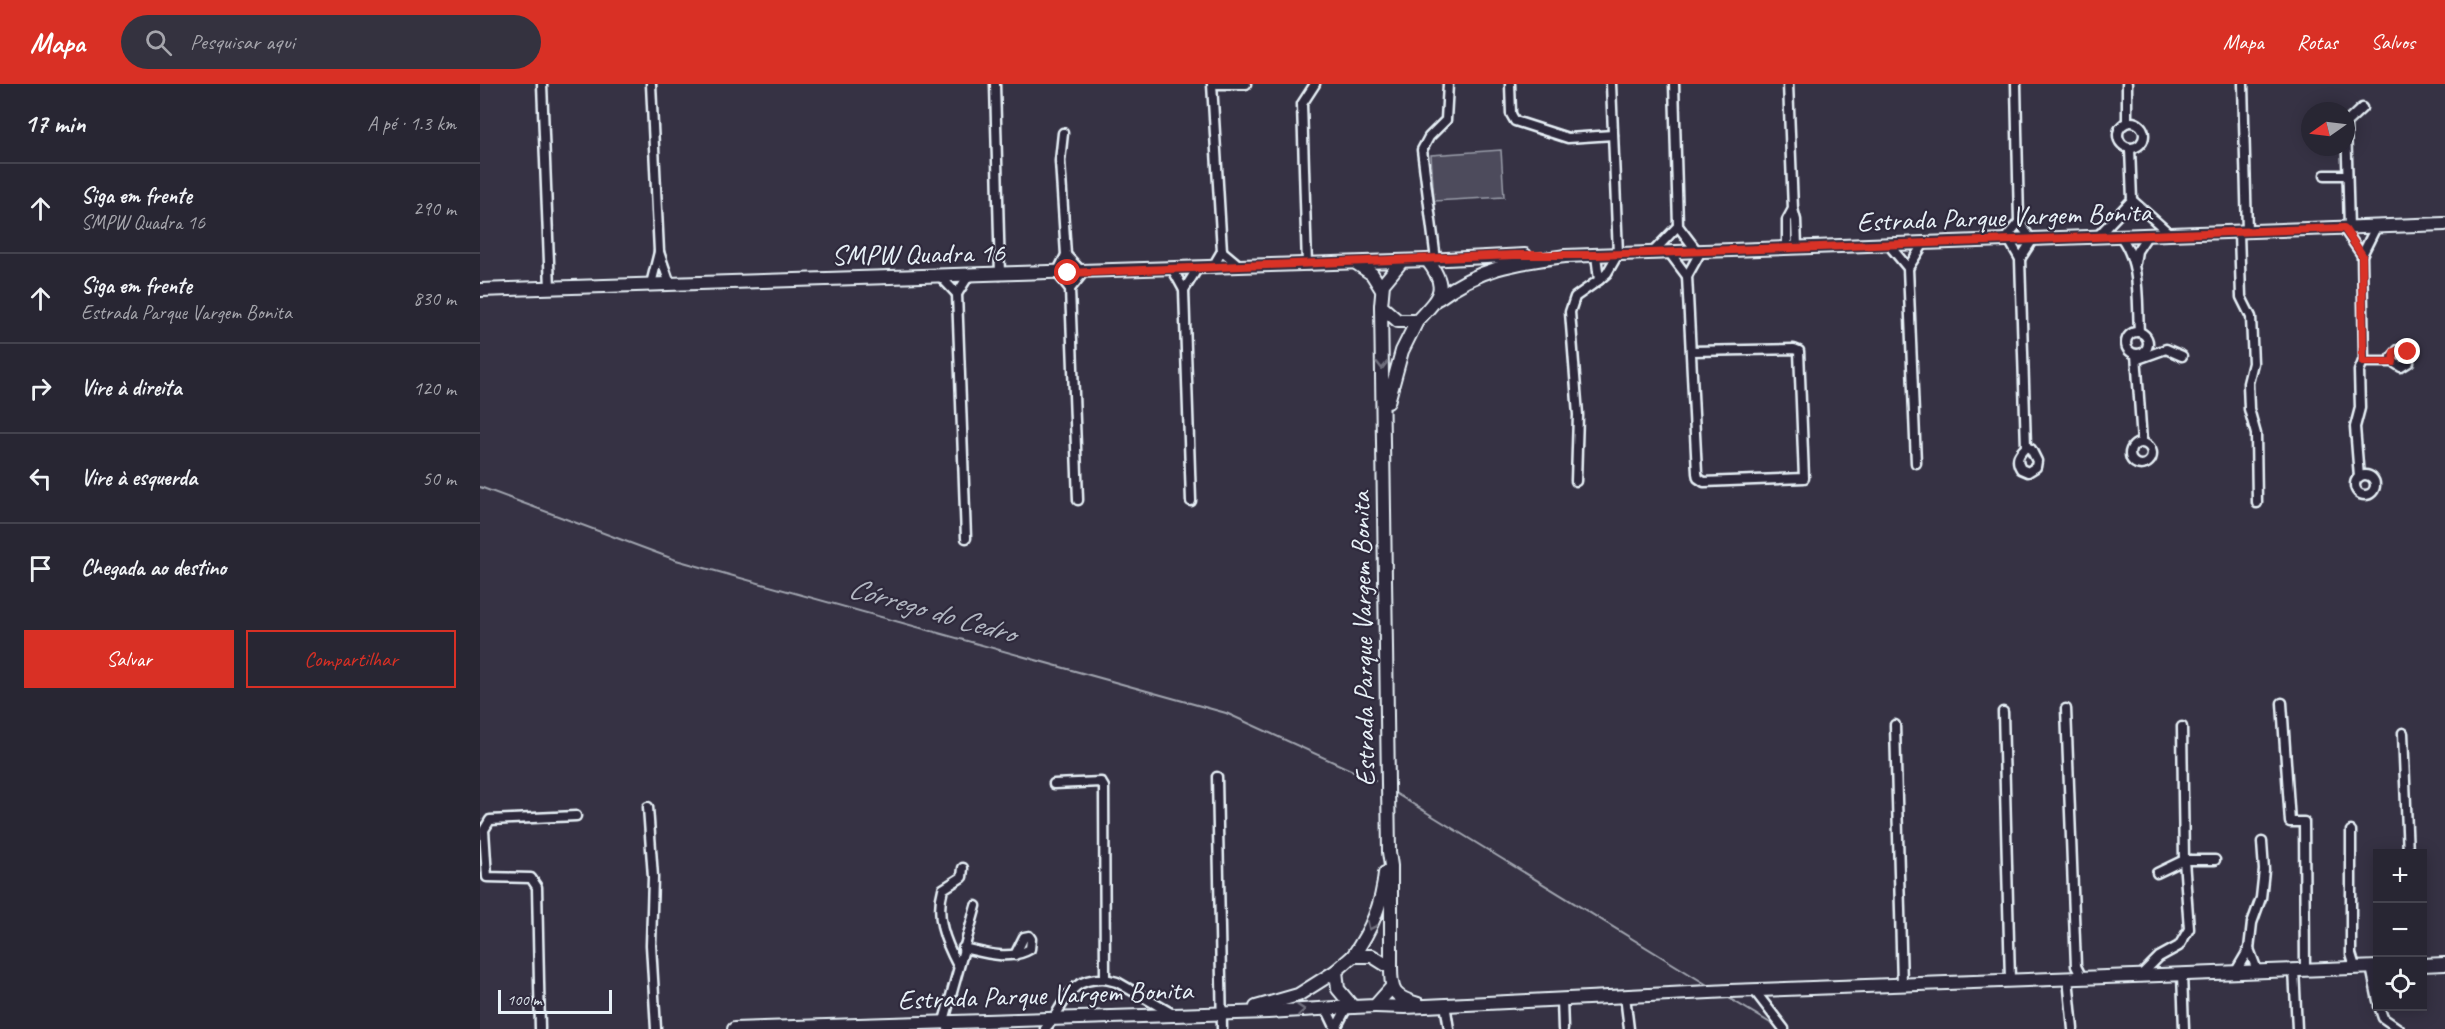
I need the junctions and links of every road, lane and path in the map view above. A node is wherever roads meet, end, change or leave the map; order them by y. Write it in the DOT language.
graph roads {
  1 [pos="542,84"];
  2 [pos="651,84"];
  3 [pos="995,84"];
  4 [pos="1212,84"];
  5 [pos="1217,84"];
  6 [pos="1246,84"];
  7 [pos="1315,84"];
  8 [pos="1448,84"];
  9 [pos="1510,84"];
  10 [pos="1611,84"];
  11 [pos="1674,84"];
  12 [pos="1788,84"];
  13 [pos="2016,84"];
  14 [pos="2127,84"];
  15 [pos="2243,84"];
  16 [pos="2362,108"];
  17 [pos="2127,122"];
  18 [pos="1063,133"];
  19 [pos="1613,135"];
  20 [pos="2130,148"];
  21 [pos="2325,175"];
  22 [pos="2347,175"];
  23 [pos="2132,200"];
  24 [pos="2019,222"];
  25 [pos="2445,224"];
  26 [pos="1678,226"];
  27 [pos="2376,227"];
  28 [pos="2346,228"];
  29 [pos="2243,232"];
  30 [pos="2170,234"];
  31 [pos="2120,236"];
  32 [pos="2147,236"];
  33 [pos="2097,238"];
  34 [pos="2032,239"];
  35 [pos="2006,240"];
  36 [pos="1924,243"];
  37 [pos="1889,244"];
  38 [pos="1792,247"];
  39 [pos="1222,251"];
  40 [pos="1699,251"];
  41 [pos="658,252"];
  42 [pos="1653,252"];
  43 [pos="1669,252"];
  44 [pos="1618,254"];
  45 [pos="1066,255"];
  46 [pos="1596,255"];
  47 [pos="2362,255"];
  48 [pos="1565,256"];
  49 [pos="2020,259"];
  50 [pos="1432,260"];
  51 [pos="1402,261"];
  52 [pos="1356,263"];
  53 [pos="1307,265"];
  54 [pos="1240,266"];
  55 [pos="2135,267"];
  56 [pos="1212,268"];
  57 [pos="1908,268"];
  58 [pos="1197,269"];
  59 [pos="1173,270"];
  60 [pos="1057,273"];
  61 [pos="1083,273"];
  62 [pos="969,275"];
  63 [pos="1000,275"];
  64 [pos="940,276"];
  65 [pos="1687,276"];
  66 [pos="1599,280"];
  67 [pos="651,284"];
  68 [pos="670,284"];
  69 [pos="550,288"];
  70 [pos="1070,289"];
  71 [pos="480,290"];
  72 [pos="1184,290"];
  73 [pos="1382,290"];
  74 [pos="957,294"];
  75 [pos="1439,298"];
  76 [pos="1381,306"];
  77 [pos="1417,321"];
  78 [pos="2139,332"];
  79 [pos="1690,351"];
  80 [pos="2182,356"];
  81 [pos="2136,357"];
  82 [pos="2363,362"];
  83 [pos="2393,362"];
  84 [pos="1383,426"];
  85 [pos="2142,442"];
  86 [pos="2026,447"];
  87 [pos="1916,463"];
  88 [pos="2359,477"];
  89 [pos="1576,481"];
  90 [pos="1078,500"];
  91 [pos="1191,501"];
  92 [pos="2257,503"];
  93 [pos="966,538"];
  94 [pos="2282,703"];
  95 [pos="2066,709"];
  96 [pos="2003,712"];
  97 [pos="1895,724"];
  98 [pos="2182,728"];
  99 [pos="2403,733"];
  100 [pos="1217,777"];
  101 [pos="1054,784"];
  102 [pos="648,807"];
  103 [pos="576,816"];
  104 [pos="2351,831"];
  105 [pos="2262,842"];
  106 [pos="2408,849"];
  107 [pos="1389,852"];
  108 [pos="2184,860"];
  109 [pos="2215,860"];
  110 [pos="963,868"];
  111 [pos="2157,873"];
  112 [pos="976,906"];
  113 [pos="963,948"];
  114 [pos="2249,949"];
  115 [pos="1015,955"];
  116 [pos="1353,956"];
  117 [pos="2445,964"];
  118 [pos="2427,965"];
  119 [pos="958,966"];
  120 [pos="2076,966"];
  121 [pos="2373,967"];
  122 [pos="1390,968"];
  123 [pos="2349,968"];
  124 [pos="2299,969"];
  125 [pos="2257,970"];
  126 [pos="1336,971"];
  127 [pos="2236,971"];
  128 [pos="2182,974"];
  129 [pos="2141,975"];
  130 [pos="2067,978"];
  131 [pos="2082,978"];
  132 [pos="1105,979"];
  133 [pos="2010,980"];
  134 [pos="1902,984"];
  135 [pos="1391,988"];
  136 [pos="1754,990"];
  137 [pos="1625,996"];
  138 [pos="1562,999"];
  139 [pos="1445,1004"];
  140 [pos="1422,1005"];
  141 [pos="1375,1006"];
  142 [pos="1350,1007"];
  143 [pos="1326,1008"];
  144 [pos="1219,1011"];
  145 [pos="2380,1011"];
  146 [pos="1171,1013"];
  147 [pos="1058,1022"];
  148 [pos="946,1025"];
  149 [pos="877,1026"];
  150 [pos="1336,1028"];
  151 [pos="540,1029"];
  152 [pos="656,1029"];
  153 [pos="734,1029"];
  154 [pos="1045,1029"];
  155 [pos="1222,1029"];
  156 [pos="1449,1029"];
  157 [pos="1563,1029"];
  158 [pos="1629,1029"];
  159 [pos="1784,1029"];
  160 [pos="2073,1029"];
  161 [pos="2184,1029"];
  162 [pos="2297,1029"];
  163 [pos="2399,1029"];
  1 -- 69 [label="street"];
  2 -- 41 [label="street"];
  3 -- 63 [label="street"];
  4 -- 39 [label="street"];
  5 -- 6 [label="street"];
  7 -- 53 [label="street"];
  8 -- 50 [label="street"];
  9 -- 19 [label="street"];
  10 -- 19 [label="street"];
  11 -- 26 [label="street"];
  12 -- 38 [label="street"];
  13 -- 24 [label="street"];
  14 -- 17 [label="street"];
  15 -- 29 [label="street"];
  16 -- 22 [label="street"];
  17 -- 20 [label="street"];
  17 -- 20 [label="street"];
  18 -- 45 [label="street"];
  19 -- 44 [label="street"];
  20 -- 23 [label="street"];
  21 -- 22 [label="street"];
  22 -- 28 [label="street"];
  23 -- 30 [label="street"];
  23 -- 33 [label="street"];
  24 -- 34 [label="street"];
  24 -- 35 [label="street"];
  25 -- 27 [label="main road, Estrada Parque Vargem Bonita"];
  26 -- 40 [label="street"];
  26 -- 42 [label="street"];
  27 -- 28 [label="main road, Estrada Parque Vargem Bonita"];
  27 -- 47 [label="street"];
  28 -- 29 [label="main road, Estrada Parque Vargem Bonita"];
  28 -- 47 [label="street"];
  29 -- 30 [label="main road, Estrada Parque Vargem Bonita"];
  29 -- 92 [label="street"];
  30 -- 32 [label="main road, Estrada Parque Vargem Bonita"];
  31 -- 32 [label="main road, Estrada Parque Vargem Bonita"];
  31 -- 33 [label="main road, Estrada Parque Vargem Bonita"];
  31 -- 55 [label="street"];
  32 -- 55 [label="street"];
  33 -- 34 [label="main road, Estrada Parque Vargem Bonita"];
  34 -- 35 [label="main road, Estrada Parque Vargem Bonita"];
  34 -- 49 [label="street"];
  35 -- 36 [label="main road, Estrada Parque Vargem Bonita"];
  35 -- 49 [label="street"];
  36 -- 37 [label="main road, Estrada Parque Vargem Bonita"];
  36 -- 57 [label="street"];
  37 -- 38 [label="main road, Estrada Parque Vargem Bonita"];
  37 -- 57 [label="street"];
  38 -- 40 [label="main road, Estrada Parque Vargem Bonita"];
  39 -- 54 [label="street"];
  39 -- 56 [label="street"];
  40 -- 43 [label="main road, Estrada Parque Vargem Bonita"];
  40 -- 65 [label="street"];
  41 -- 67 [label="street"];
  41 -- 68 [label="street"];
  42 -- 43 [label="main road, Estrada Parque Vargem Bonita"];
  42 -- 44 [label="main road, Estrada Parque Vargem Bonita"];
  43 -- 65 [label="street"];
  44 -- 46 [label="main road, Estrada Parque Vargem Bonita"];
  44 -- 66 [label="street"];
  45 -- 60 [label="street"];
  45 -- 61 [label="street"];
  46 -- 48 [label="main road, Estrada Parque Vargem Bonita"];
  46 -- 66 [label="street"];
  47 -- 82 [label="street"];
  48 -- 50 [label="main road, Estrada Parque Vargem Bonita"];
  48 -- 75 [label="main road, Estrada Parque Vargem Bonita"];
  49 -- 86 [label="street"];
  50 -- 51 [label="main road"];
  50 -- 75 [label="main road"];
  51 -- 52 [label="main road, SMPW Quadra 16"];
  51 -- 73 [label="main road"];
  52 -- 53 [label="main road, SMPW Quadra 16"];
  52 -- 73 [label="main road"];
  53 -- 54 [label="main road, SMPW Quadra 16"];
  54 -- 56 [label="main road, SMPW Quadra 16"];
  55 -- 78 [label="street"];
  56 -- 58 [label="main road, SMPW Quadra 16"];
  57 -- 87 [label="street"];
  58 -- 59 [label="main road, SMPW Quadra 16"];
  58 -- 72 [label="street"];
  59 -- 61 [label="main road, SMPW Quadra 16"];
  59 -- 72 [label="street"];
  60 -- 61 [label="main road, SMPW Quadra 16"];
  60 -- 63 [label="main road, SMPW Quadra 16"];
  60 -- 70 [label="street"];
  61 -- 70 [label="street"];
  62 -- 63 [label="main road, SMPW Quadra 16"];
  62 -- 64 [label="main road, SMPW Quadra 16"];
  62 -- 74 [label="street"];
  64 -- 68 [label="main road, SMPW Quadra 16"];
  64 -- 74 [label="street"];
  65 -- 79 [label="street"];
  66 -- 89 [label="street"];
  67 -- 68 [label="main road, SMPW Quadra 16"];
  67 -- 69 [label="main road, SMPW Quadra 16"];
  69 -- 71 [label="main road, SMPW Quadra 16"];
  70 -- 90 [label="street"];
  72 -- 91 [label="street"];
  73 -- 76 [label="main road"];
  74 -- 93 [label="street"];
  75 -- 77 [label="main road"];
  76 -- 77 [label="main road"];
  76 -- 84 [label="main road, Estrada Parque Vargem Bonita, one-way"];
  77 -- 84 [label="main road, Estrada Parque Vargem Bonita"];
  78 -- 81 [label="street"];
  78 -- 81 [label="street"];
  79 -- 79 [label="street"];
  80 -- 81 [label="street"];
  81 -- 85 [label="street"];
  82 -- 83 [label="street"];
  82 -- 88 [label="street"];
  84 -- 107 [label="main road, Estrada Parque Vargem Bonita"];
  94 -- 124 [label="street"];
  95 -- 120 [label="street"];
  96 -- 133 [label="street"];
  97 -- 134 [label="street"];
  98 -- 108 [label="street"];
  99 -- 106 [label="street"];
  100 -- 144 [label="street"];
  101 -- 132 [label="street"];
  102 -- 152 [label="street"];
  103 -- 151 [label="street"];
  104 -- 123 [label="street"];
  105 -- 114 [label="street"];
  107 -- 116 [label="main road, Estrada Parque Vargem Bonita, one-way"];
  107 -- 122 [label="main road, Estrada Parque Vargem Bonita"];
  108 -- 109 [label="street"];
  108 -- 111 [label="street"];
  108 -- 129 [label="street"];
  110 -- 119 [label="street"];
  112 -- 113 [label="street"];
  113 -- 115 [label="street"];
  113 -- 119 [label="street"];
  114 -- 125 [label="street"];
  114 -- 127 [label="street"];
  116 -- 122 [label="main road"];
  116 -- 126 [label="main road"];
  117 -- 118 [label="main road"];
  119 -- 148 [label="street"];
  120 -- 130 [label="street"];
  120 -- 131 [label="street"];
  121 -- 123 [label="main road"];
  122 -- 135 [label="main road"];
  123 -- 124 [label="main road"];
  124 -- 125 [label="main road"];
  124 -- 162 [label="street"];
  125 -- 127 [label="main road"];
  126 -- 142 [label="main road"];
  126 -- 144 [label="main road, Estrada Parque Vargem Bonita"];
  127 -- 128 [label="main road"];
  128 -- 129 [label="main road"];
  128 -- 161 [label="street"];
  129 -- 131 [label="main road"];
  130 -- 131 [label="main road"];
  130 -- 133 [label="main road"];
  130 -- 160 [label="street"];
  132 -- 146 [label="street"];
  132 -- 147 [label="street"];
  133 -- 134 [label="main road"];
  134 -- 136 [label="main road"];
  135 -- 140 [label="main road"];
  135 -- 141 [label="main road"];
  136 -- 137 [label="main road"];
  136 -- 159 [label="street"];
  137 -- 138 [label="main road"];
  137 -- 158 [label="street"];
  138 -- 139 [label="main road"];
  138 -- 157 [label="street"];
  139 -- 140 [label="main road"];
  139 -- 156 [label="street"];
  140 -- 141 [label="main road"];
  141 -- 142 [label="main road"];
  142 -- 143 [label="main road, Estrada Parque Vargem Bonita"];
  142 -- 150 [label="street"];
  144 -- 143 [label="main road, Estrada Parque Vargem Bonita, one-way"];
  143 -- 150 [label="street"];
  144 -- 146 [label="main road, Estrada Parque Vargem Bonita"];
  144 -- 155 [label="street"];
  145 -- 163 [label="street"];
  146 -- 147 [label="main road, Estrada Parque Vargem Bonita"];
  147 -- 148 [label="main road, Estrada Parque Vargem Bonita"];
  147 -- 154 [label="street"];
  148 -- 149 [label="main road, Estrada Parque Vargem Bonita"];
  149 -- 153 [label="main road, Estrada Parque Vargem Bonita"];
}
